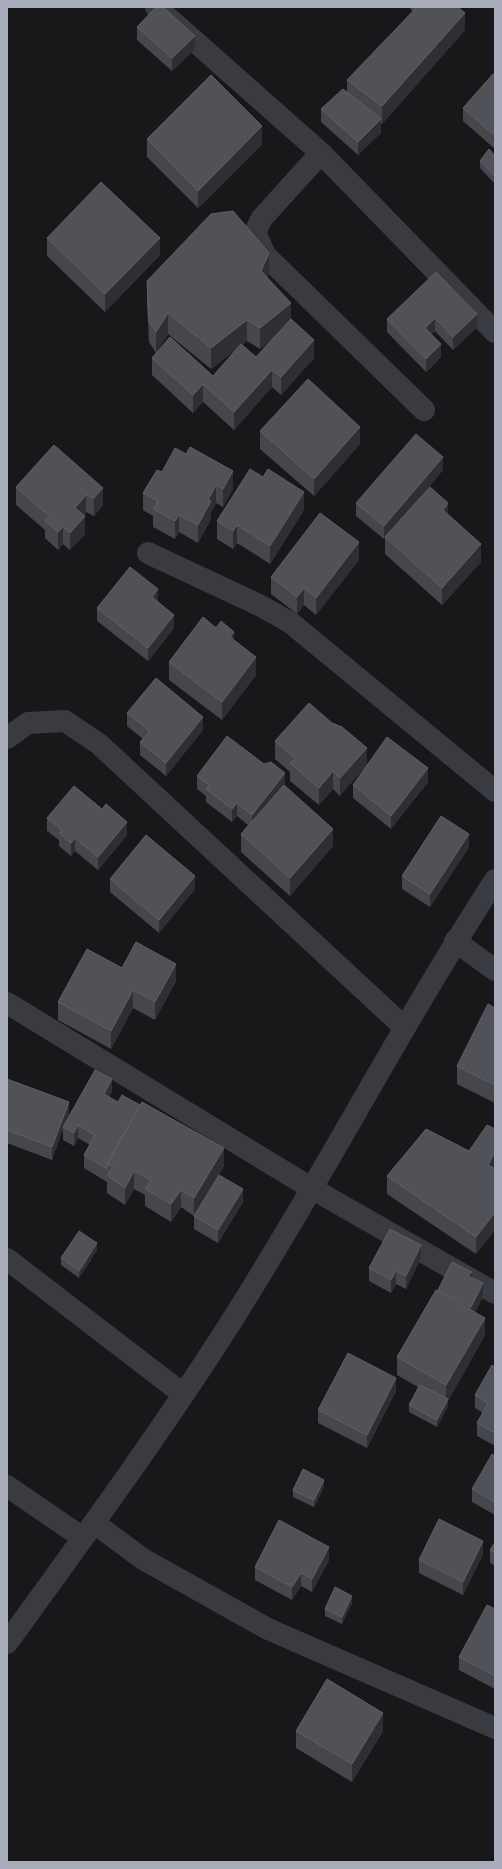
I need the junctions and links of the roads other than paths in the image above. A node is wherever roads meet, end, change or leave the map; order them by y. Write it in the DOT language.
graph roads {
  1 [pos="156,7"];
  2 [pos="321,153"];
  3 [pos="495,332"];
  4 [pos="424,410"];
  5 [pos="148,553"];
  6 [pos="7,738"];
  7 [pos="495,791"];
  8 [pos="495,880"];
  9 [pos="455,942"];
  10 [pos="495,970"];
  11 [pos="7,1003"];
  12 [pos="405,1028"];
  13 [pos="311,1188"];
  14 [pos="7,1259"];
  15 [pos="495,1293"];
  16 [pos="183,1394"];
  17 [pos="7,1486"];
  18 [pos="89,1530"];
  19 [pos="7,1643"];
  20 [pos="495,1728"];
  1 -- 2 [label="street"];
  2 -- 3 [label="street"];
  2 -- 4 [label="street"];
  5 -- 7 [label="street"];
  6 -- 12 [label="street"];
  8 -- 9 [label="street"];
  9 -- 10 [label="street"];
  9 -- 12 [label="street"];
  11 -- 13 [label="street"];
  12 -- 13 [label="street"];
  13 -- 15 [label="street"];
  13 -- 16 [label="street"];
  14 -- 16 [label="street"];
  16 -- 18 [label="street"];
  17 -- 18 [label="street"];
  18 -- 19 [label="street"];
  18 -- 20 [label="street"];
}
